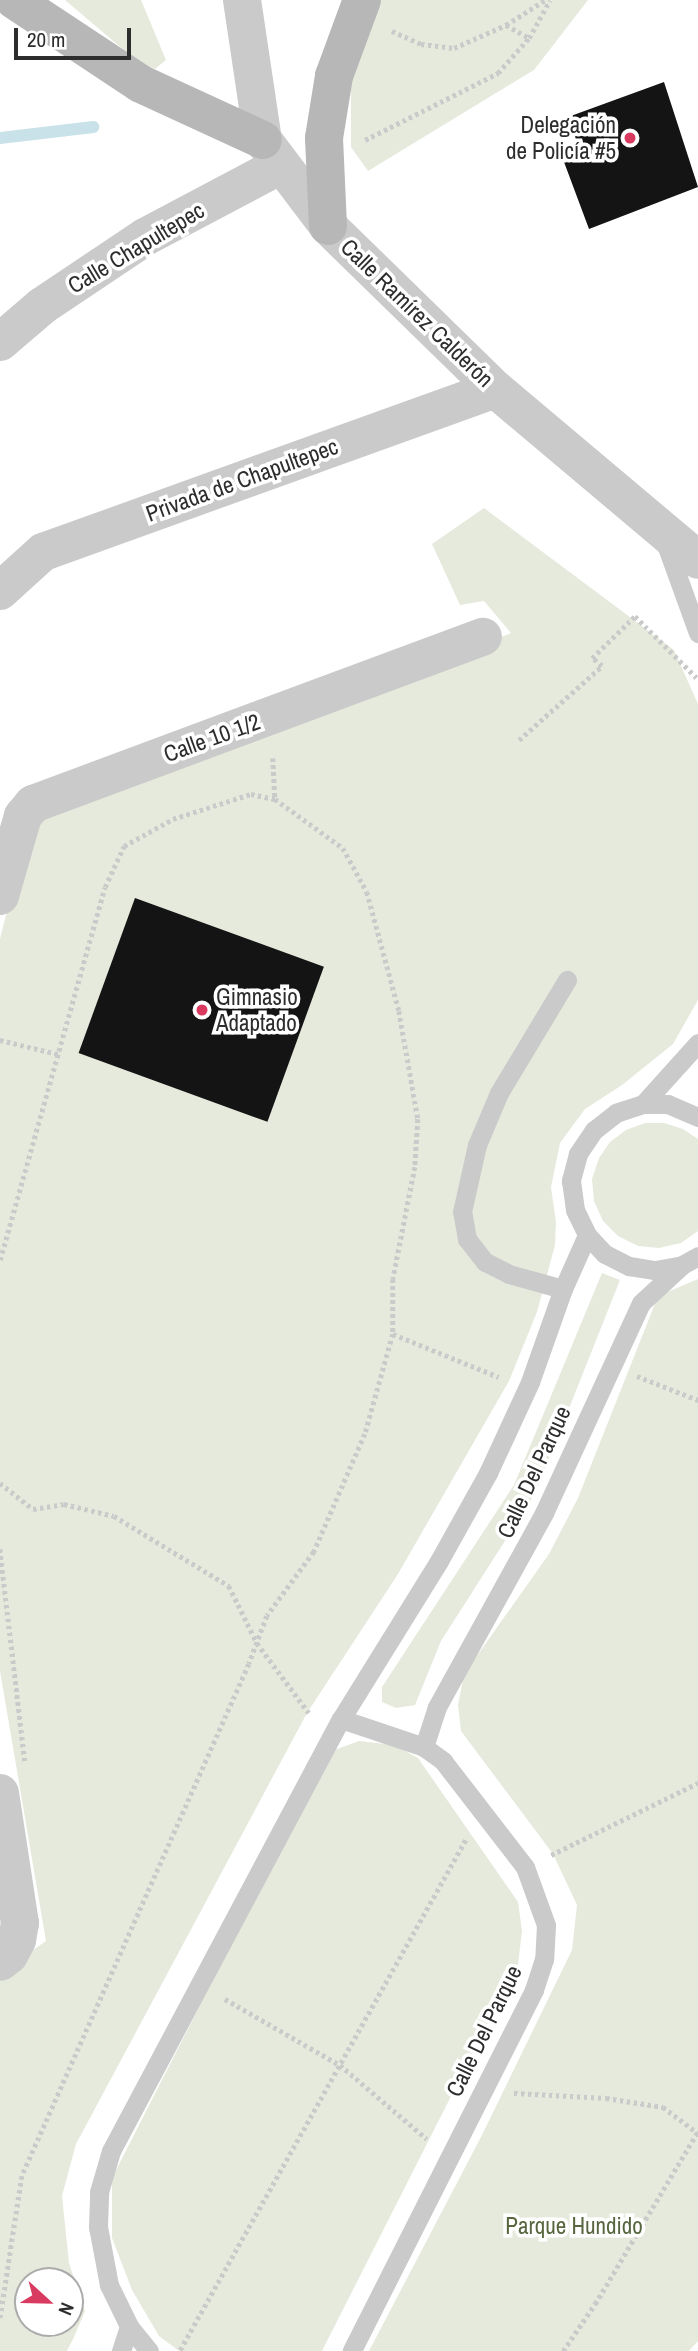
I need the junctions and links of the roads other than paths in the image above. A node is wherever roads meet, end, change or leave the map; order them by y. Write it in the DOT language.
graph roads {
  1 [pos="14,0"];
  2 [pos="242,0"];
  3 [pos="362,0"];
  4 [pos="272,153"];
  5 [pos="328,226"];
  6 [pos="0,342"];
  7 [pos="495,389"];
  8 [pos="659,525"];
  9 [pos="698,560"];
  10 [pos="0,591"];
  11 [pos="698,633"];
  12 [pos="483,637"];
  13 [pos="0,896"];
  14 [pos="567,980"];
  15 [pos="698,1042"];
  16 [pos="643,1104"];
  17 [pos="698,1117"];
  18 [pos="587,1235"];
  19 [pos="690,1260"];
  20 [pos="563,1289"];
  21 [pos="341,1719"];
  22 [pos="424,1747"];
  23 [pos="0,1793"];
  24 [pos="0,1962"];
  25 [pos="129,2326"];
  26 [pos="121,2351"];
  27 [pos="149,2351"];
  28 [pos="352,2351"];
  1 -- 4 [label="main road"];
  2 -- 4 [label="street, Calle Ramírez Calderón"];
  3 -- 5 [label="main road"];
  4 -- 5 [label="street, Calle Ramírez Calderón"];
  4 -- 6 [label="street, Calle Chapultepec"];
  5 -- 7 [label="street, Calle Ramírez Calderón"];
  7 -- 8 [label="street, Calle Ramírez Calderón"];
  7 -- 10 [label="street, Privada de Chapultepec"];
  8 -- 9 [label="street, Calle Ramírez Calderón"];
  8 -- 11 [label="lane"];
  12 -- 13 [label="street, Calle 10 1/2"];
  14 -- 20 [label="lane"];
  15 -- 16 [label="lane, Calle Del Parque"];
  16 -- 17 [label="lane, Calle Del Parque"];
  16 -- 18 [label="lane, Calle Del Parque"];
  18 -- 19 [label="lane, Calle Del Parque"];
  18 -- 20 [label="lane, Calle Del Parque"];
  19 -- 22 [label="lane, Calle Del Parque"];
  20 -- 21 [label="lane, Calle Del Parque"];
  21 -- 22 [label="lane, Calle Del Parque"];
  21 -- 25 [label="lane, Calle Del Parque"];
  22 -- 28 [label="lane, Calle Del Parque"];
  23 -- 24 [label="street"];
  25 -- 26 [label="lane"];
  25 -- 27 [label="lane, Calle Del Parque"];
}
